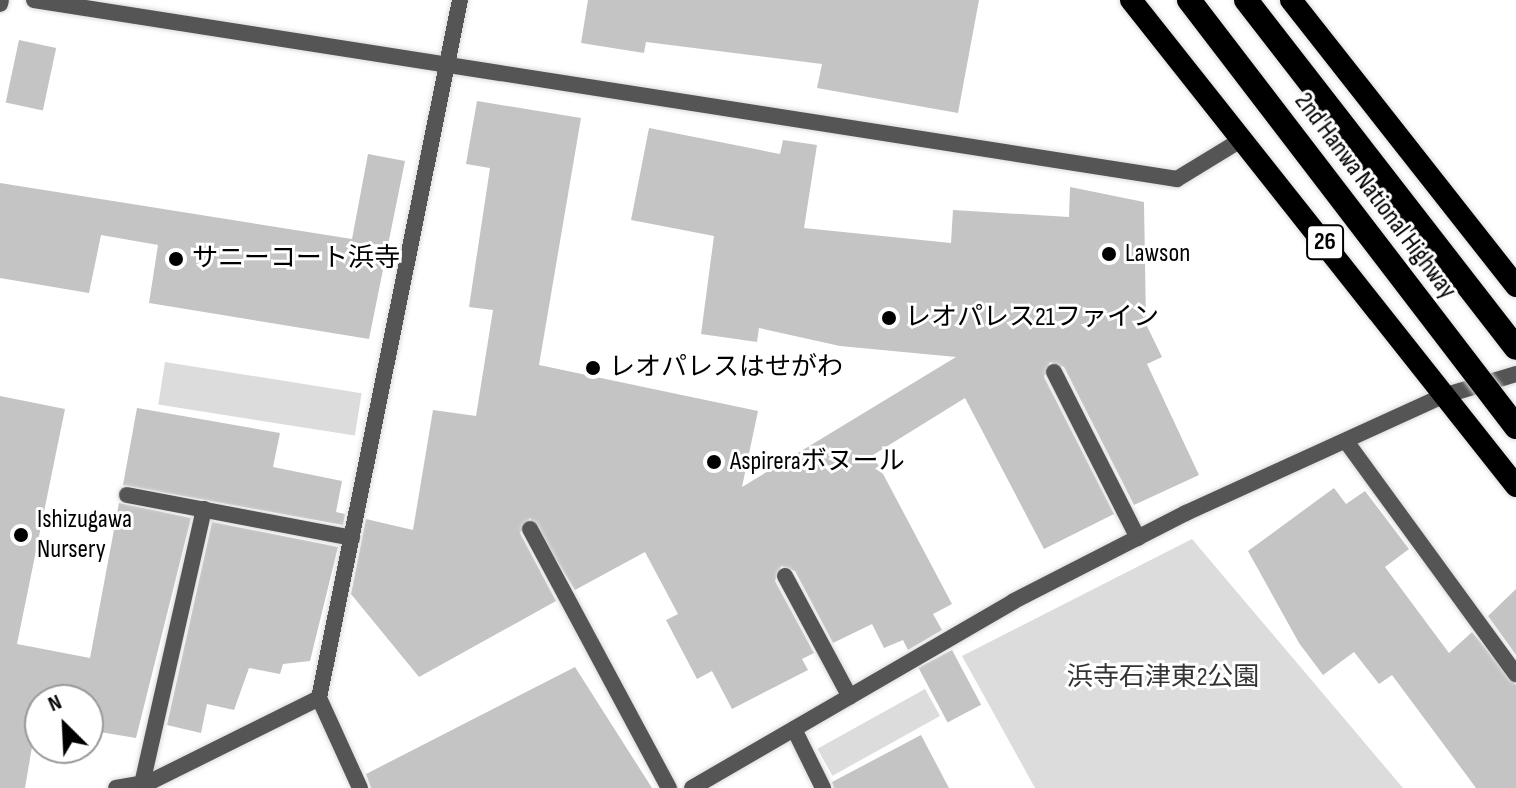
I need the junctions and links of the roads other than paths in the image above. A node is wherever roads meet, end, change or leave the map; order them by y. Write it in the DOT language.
graph roads {
  1 [pos="34,0"];
  2 [pos="460,0"];
  3 [pos="1131,0"];
  4 [pos="1189,0"];
  5 [pos="1246,0"];
  6 [pos="1291,0"];
  7 [pos="448,68"];
  8 [pos="1241,140"];
  9 [pos="1516,286"];
  10 [pos="1516,348"];
  11 [pos="1054,372"];
  12 [pos="1516,374"];
  13 [pos="1443,396"];
  14 [pos="1516,427"];
  15 [pos="1348,444"];
  16 [pos="1516,486"];
  17 [pos="127,495"];
  18 [pos="204,509"];
  19 [pos="530,529"];
  20 [pos="352,538"];
  21 [pos="1138,538"];
  22 [pos="785,576"];
  23 [pos="1516,674"];
  24 [pos="850,697"];
  25 [pos="319,698"];
  26 [pos="794,729"];
  27 [pos="142,784"];
  28 [pos="116,788"];
  29 [pos="360,788"];
  30 [pos="669,788"];
  31 [pos="692,788"];
  32 [pos="823,788"];
  1 -- 7 [label="street"];
  2 -- 7 [label="street"];
  3 -- 8 [label="highway, 26"];
  4 -- 14 [label="highway, 2nd Hanwa National Highway / 26, bridge"];
  5 -- 10 [label="highway, 2nd Hanwa National Highway"];
  6 -- 9 [label="highway"];
  7 -- 8 [label="street"];
  7 -- 20 [label="street"];
  8 -- 13 [label="highway, 26"];
  11 -- 21 [label="street"];
  12 -- 13 [label="street"];
  13 -- 15 [label="street"];
  13 -- 16 [label="highway, 26"];
  15 -- 21 [label="street"];
  15 -- 23 [label="street"];
  17 -- 18 [label="street"];
  18 -- 20 [label="street"];
  18 -- 27 [label="street"];
  19 -- 30 [label="street"];
  20 -- 25 [label="street"];
  21 -- 24 [label="street"];
  22 -- 24 [label="street"];
  24 -- 26 [label="street"];
  25 -- 27 [label="street"];
  25 -- 29 [label="street"];
  26 -- 31 [label="street"];
  26 -- 32 [label="street"];
  27 -- 28 [label="street"];
}
